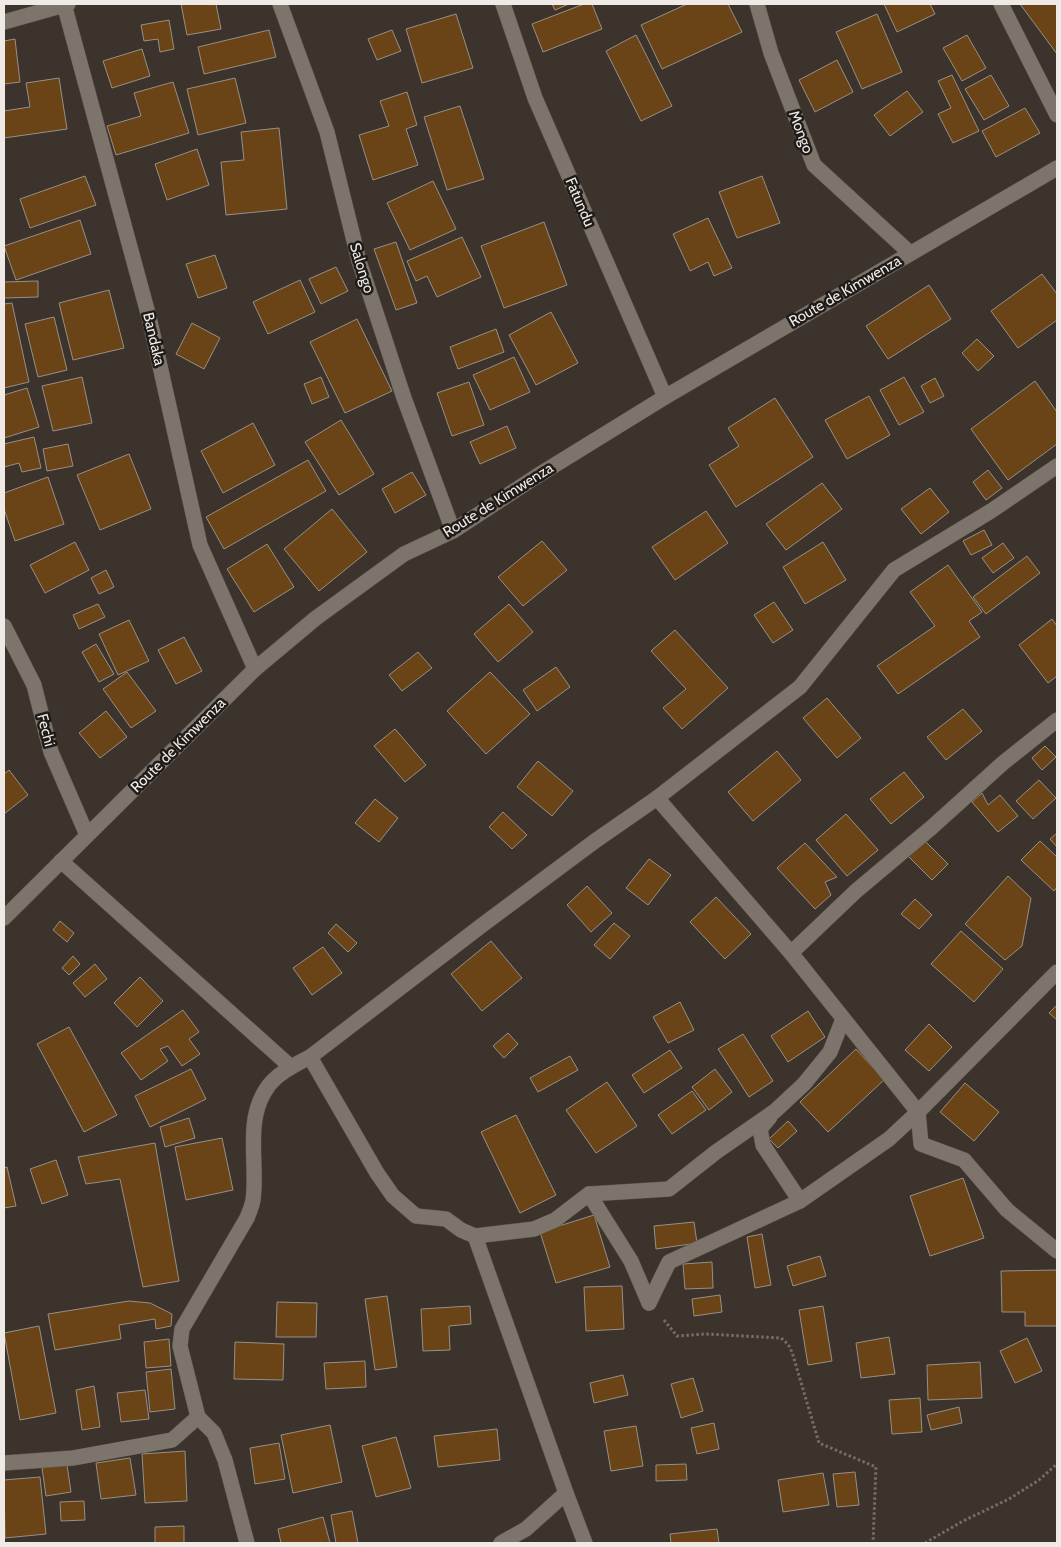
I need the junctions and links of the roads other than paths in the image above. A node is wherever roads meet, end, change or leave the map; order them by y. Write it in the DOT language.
graph roads {
  1 [pos="65,4"];
  2 [pos="280,4"];
  3 [pos="503,4"];
  4 [pos="757,4"];
  5 [pos="1001,4"];
  6 [pos="4,22"];
  7 [pos="1057,115"];
  8 [pos="1057,168"];
  9 [pos="910,253"];
  10 [pos="664,397"];
  11 [pos="1057,466"];
  12 [pos="453,531"];
  13 [pos="4,626"];
  14 [pos="256,669"];
  15 [pos="1057,720"];
  16 [pos="657,798"];
  17 [pos="87,835"];
  18 [pos="61,862"];
  19 [pos="4,918"];
  20 [pos="791,953"];
  21 [pos="1057,972"];
  22 [pos="843,1019"];
  23 [pos="310,1057"];
  24 [pos="291,1067"];
  25 [pos="775,1111"];
  26 [pos="918,1112"];
  27 [pos="589,1194"];
  28 [pos="800,1201"];
  29 [pos="475,1236"];
  30 [pos="1057,1251"];
  31 [pos="198,1417"];
  32 [pos="4,1463"];
  33 [pos="566,1493"];
  34 [pos="246,1543"];
  35 [pos="501,1543"];
  36 [pos="585,1543"];
  1 -- 6 [label="street"];
  1 -- 14 [label="street, Bandaka"];
  2 -- 12 [label="street, Salongo"];
  3 -- 10 [label="street, Fatundu"];
  4 -- 9 [label="street, Mongo"];
  5 -- 7 [label="street"];
  8 -- 9 [label="street, Route de Kimwenza"];
  9 -- 10 [label="street, Route de Kimwenza"];
  10 -- 12 [label="street, Route de Kimwenza"];
  11 -- 16 [label="street"];
  12 -- 14 [label="street, Route de Kimwenza"];
  13 -- 17 [label="street, Fechi"];
  14 -- 17 [label="street, Route de Kimwenza"];
  15 -- 20 [label="street"];
  16 -- 20 [label="street"];
  16 -- 23 [label="street"];
  17 -- 18 [label="street, Route de Kimwenza"];
  18 -- 19 [label="street, Route de Kimwenza"];
  18 -- 24 [label="street"];
  20 -- 22 [label="street"];
  21 -- 26 [label="street"];
  22 -- 25 [label="street"];
  22 -- 26 [label="street"];
  23 -- 24 [label="street"];
  23 -- 29 [label="street"];
  24 -- 31 [label="street"];
  25 -- 27 [label="street"];
  25 -- 28 [label="street"];
  26 -- 28 [label="street"];
  26 -- 30 [label="street"];
  27 -- 28 [label="street"];
  27 -- 29 [label="street"];
  29 -- 33 [label="street"];
  31 -- 32 [label="street"];
  31 -- 34 [label="street"];
  33 -- 35 [label="street"];
  33 -- 36 [label="street"];
}
